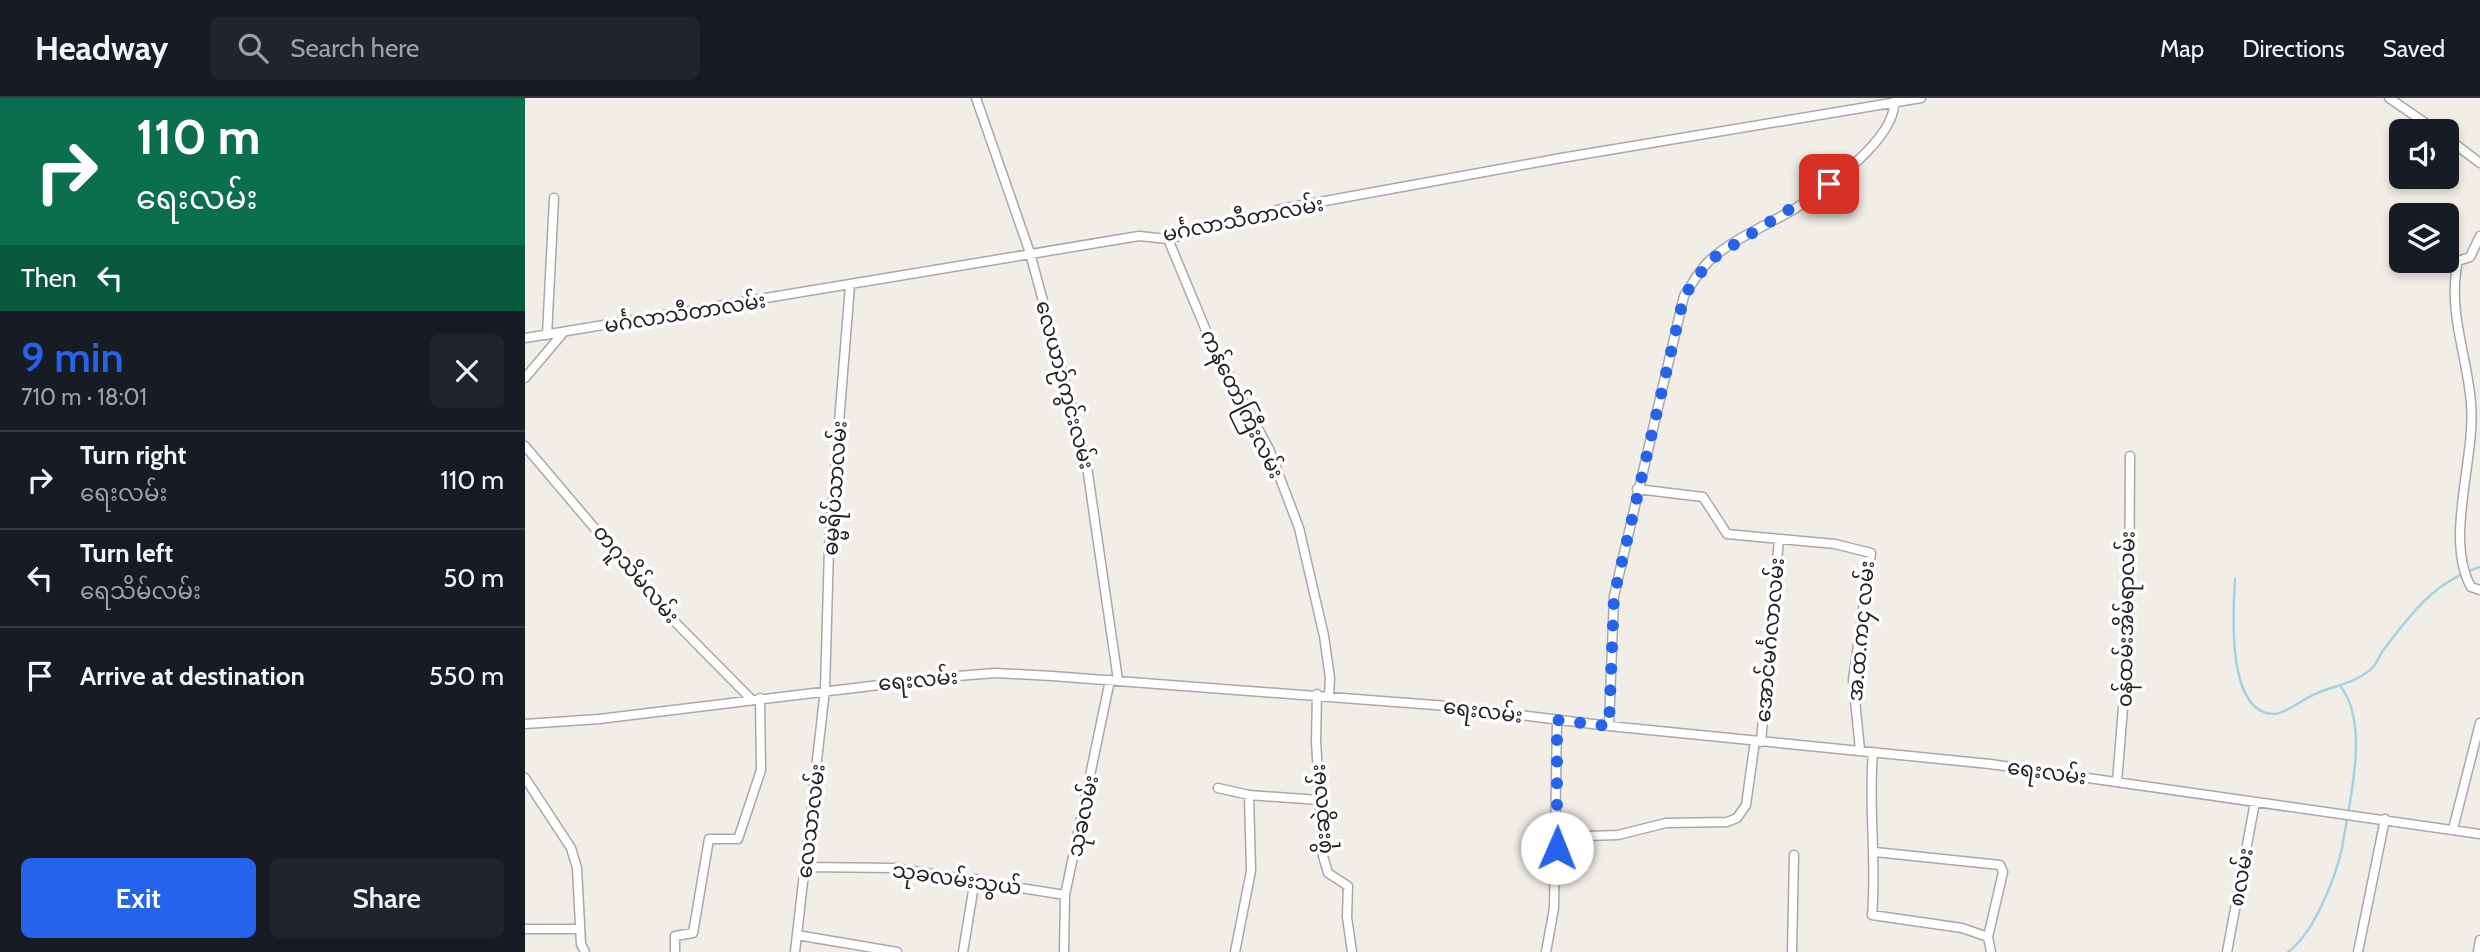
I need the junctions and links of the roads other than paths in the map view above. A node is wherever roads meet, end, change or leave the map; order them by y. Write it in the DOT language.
graph roads {
  1 [pos="976,98"];
  2 [pos="1921,98"];
  3 [pos="2389,98"];
  4 [pos="1894,103"];
  5 [pos="2420,119"];
  6 [pos="2459,147"];
  7 [pos="2480,163"];
  8 [pos="554,198"];
  9 [pos="2480,236"];
  10 [pos="1168,239"];
  11 [pos="1030,253"];
  12 [pos="850,285"];
  13 [pos="563,334"];
  14 [pos="547,335"];
  15 [pos="525,338"];
  16 [pos="525,378"];
  17 [pos="525,446"];
  18 [pos="2130,456"];
  19 [pos="1637,489"];
  20 [pos="1779,539"];
  21 [pos="2480,590"];
  22 [pos="1114,680"];
  23 [pos="825,690"];
  24 [pos="1317,694"];
  25 [pos="1329,695"];
  26 [pos="755,699"];
  27 [pos="1557,720"];
  28 [pos="2480,723"];
  29 [pos="525,724"];
  30 [pos="1609,726"];
  31 [pos="1758,741"];
  32 [pos="1860,750"];
  33 [pos="1873,752"];
  34 [pos="525,778"];
  35 [pos="2117,782"];
  36 [pos="1217,788"];
  37 [pos="1249,795"];
  38 [pos="1319,800"];
  39 [pos="2255,802"];
  40 [pos="2385,819"];
  41 [pos="2453,830"];
  42 [pos="2480,834"];
  43 [pos="1557,837"];
  44 [pos="1875,852"];
  45 [pos="1794,855"];
  46 [pos="805,867"];
  47 [pos="975,878"];
  48 [pos="1065,895"];
  49 [pos="525,929"];
  50 [pos="580,929"];
  51 [pos="797,935"];
  52 [pos="1989,937"];
  53 [pos="2480,940"];
  54 [pos="585,952"];
  55 [pos="674,952"];
  56 [pos="795,952"];
  57 [pos="897,952"];
  58 [pos="963,952"];
  59 [pos="1064,952"];
  60 [pos="1235,952"];
  61 [pos="1352,952"];
  62 [pos="1546,952"];
  63 [pos="1792,952"];
  64 [pos="1991,952"];
  65 [pos="2227,952"];
  66 [pos="2358,952"];
  67 [pos="2478,952"];
  1 -- 11 [label="street, လေယာဉ်ကွင်းလမ်း"];
  2 -- 4 [label="street, မင်္ဂလာသီတာလမ်း"];
  3 -- 5 [label="street"];
  4 -- 10 [label="street, မင်္ဂလာသီတာလမ်း"];
  4 -- 19 [label="street"];
  6 -- 7 [label="street"];
  8 -- 14 [label="street"];
  9 -- 21 [label="street"];
  10 -- 11 [label="street, မင်္ဂလာသီတာလမ်း"];
  10 -- 25 [label="street, ကန်တော်ကြီးလမ်း"];
  11 -- 12 [label="street, မင်္ဂလာသီတာလမ်း"];
  11 -- 22 [label="street, လေယာဉ်ကွင်းလမ်း"];
  12 -- 13 [label="street, မင်္ဂလာသီတာလမ်း"];
  12 -- 23 [label="street, ဓမ္မရိပ်သာလမ်း"];
  13 -- 14 [label="street, မင်္ဂလာသီတာလမ်း"];
  13 -- 16 [label="street"];
  14 -- 15 [label="street, မင်္ဂလာသီတာလမ်း"];
  17 -- 26 [label="street, တဂူသိမ်လမ်း"];
  18 -- 35 [label="street, ၀န်ထမ်းအိမ်ရာလမ်း"];
  19 -- 20 [label="street, အ.ထ.က၄ လမ်း"];
  19 -- 30 [label="street"];
  20 -- 31 [label="street, အောင်မင်္ဂလာလမ်း"];
  20 -- 32 [label="street, အ.ထ.က၄ လမ်း"];
  22 -- 23 [label="street, ရေးလမ်း"];
  22 -- 24 [label="street, ရေးလမ်း"];
  22 -- 48 [label="street, သုခလမ်း"];
  23 -- 26 [label="street, ရေးလမ်း"];
  23 -- 46 [label="street, လေသာလမ်း"];
  24 -- 25 [label="street, ရေးလမ်း"];
  24 -- 38 [label="street, ဖိုးဆွဲလမ်း"];
  25 -- 27 [label="street, ရေးလမ်း"];
  26 -- 29 [label="street, ရေးလမ်း"];
  26 -- 55 [label="street"];
  27 -- 30 [label="street, ရေးလမ်း"];
  27 -- 43 [label="street"];
  28 -- 41 [label="street"];
  30 -- 31 [label="street, ရေးလမ်း"];
  31 -- 32 [label="street, ရေးလမ်း"];
  31 -- 43 [label="street, အောင်မင်္ဂလာလမ်း"];
  32 -- 33 [label="street, ရေးလမ်း"];
  33 -- 35 [label="street, ရေးလမ်း"];
  33 -- 44 [label="street"];
  34 -- 50 [label="street"];
  35 -- 39 [label="street, ရေးလမ်း"];
  36 -- 37 [label="street"];
  37 -- 38 [label="street"];
  37 -- 60 [label="street"];
  38 -- 61 [label="street, ဖိုးဆွဲလမ်း"];
  39 -- 40 [label="street, ရေးလမ်း"];
  39 -- 65 [label="street, ၈လမ်း"];
  40 -- 41 [label="street, ရေးလမ်း"];
  40 -- 66 [label="street"];
  41 -- 42 [label="street, ရေးလမ်း"];
  43 -- 62 [label="street"];
  44 -- 52 [label="street"];
  44 -- 52 [label="street"];
  45 -- 63 [label="street"];
  46 -- 47 [label="street, သုခလမ်းသွယ်"];
  46 -- 51 [label="street, လေသာလမ်း"];
  47 -- 48 [label="street, သုခလမ်းသွယ်"];
  47 -- 58 [label="street"];
  48 -- 59 [label="street, သုခလမ်း"];
  49 -- 50 [label="street"];
  50 -- 54 [label="street"];
  51 -- 56 [label="street, လေသာလမ်း"];
  51 -- 57 [label="street"];
  52 -- 64 [label="street"];
  53 -- 67 [label="street"];
}
